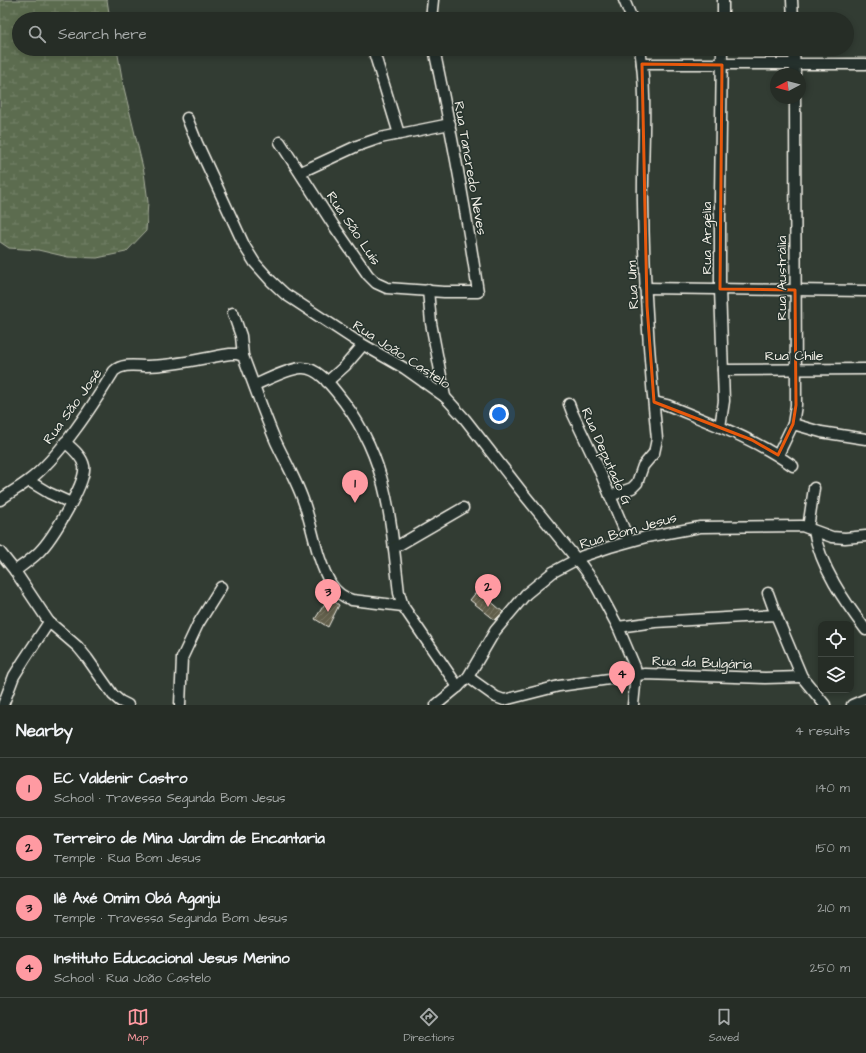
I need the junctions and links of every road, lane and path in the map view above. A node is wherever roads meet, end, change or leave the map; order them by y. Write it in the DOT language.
graph roads {
  1 [pos="433,0"];
  2 [pos="723,0"];
  3 [pos="792,0"];
  4 [pos="432,12"];
  5 [pos="723,12"];
  6 [pos="793,12"];
  7 [pos="375,56"];
  8 [pos="435,56"];
  9 [pos="641,56"];
  10 [pos="722,56"];
  11 [pos="794,56"];
  12 [pos="642,64"];
  13 [pos="866,64"];
  14 [pos="722,65"];
  15 [pos="777,68"];
  16 [pos="795,68"];
  17 [pos="806,68"];
  18 [pos="795,104"];
  19 [pos="187,118"];
  20 [pos="450,124"];
  21 [pos="399,134"];
  22 [pos="280,142"];
  23 [pos="301,172"];
  24 [pos="646,288"];
  25 [pos="720,289"];
  26 [pos="428,290"];
  27 [pos="795,290"];
  28 [pos="866,291"];
  29 [pos="478,292"];
  30 [pos="233,313"];
  31 [pos="364,345"];
  32 [pos="243,356"];
  33 [pos="796,369"];
  34 [pos="866,369"];
  35 [pos="723,370"];
  36 [pos="326,382"];
  37 [pos="254,385"];
  38 [pos="445,397"];
  39 [pos="654,402"];
  40 [pos="569,404"];
  41 [pos="793,424"];
  42 [pos="720,427"];
  43 [pos="866,439"];
  44 [pos="65,442"];
  45 [pos="778,455"];
  46 [pos="793,466"];
  47 [pos="29,481"];
  48 [pos="814,488"];
  49 [pos="610,496"];
  50 [pos="0,500"];
  51 [pos="71,503"];
  52 [pos="464,508"];
  53 [pos="811,530"];
  54 [pos="866,536"];
  55 [pos="629,541"];
  56 [pos="394,548"];
  57 [pos="0,552"];
  58 [pos="577,559"];
  59 [pos="15,571"];
  60 [pos="221,588"];
  61 [pos="768,593"];
  62 [pos="403,606"];
  63 [pos="776,615"];
  64 [pos="49,622"];
  65 [pos="618,627"];
  66 [pos="866,630"];
  67 [pos="636,675"];
  68 [pos="468,677"];
  69 [pos="802,677"];
  70 [pos="458,687"];
  71 [pos="866,699"];
  72 [pos="3,705"];
  73 [pos="128,705"];
  74 [pos="180,705"];
  75 [pos="436,705"];
  76 [pos="633,705"];
  77 [pos="825,705"];
  78 [pos="852,705"];
  1 -- 4 [label="street"];
  2 -- 5 [label="street"];
  3 -- 6 [label="street"];
  7 -- 21 [label="street"];
  8 -- 20 [label="street, Rua Tancredo Neves"];
  9 -- 12 [label="street, Rua Um"];
  10 -- 14 [label="street, Rua Argélia"];
  11 -- 16 [label="street"];
  12 -- 14 [label="street"];
  12 -- 24 [label="street, Rua Um"];
  13 -- 17 [label="street"];
  14 -- 15 [label="street"];
  14 -- 25 [label="street, Rua Argélia"];
  18 -- 27 [label="street, Rua Austrália"];
  19 -- 31 [label="street, Rua João Castelo"];
  20 -- 21 [label="street"];
  20 -- 29 [label="street, Rua Tancredo Neves"];
  21 -- 23 [label="street"];
  22 -- 23 [label="street, Rua São Luís"];
  23 -- 26 [label="street, Rua São Luís"];
  24 -- 25 [label="street"];
  24 -- 39 [label="street, Rua Um"];
  25 -- 27 [label="street"];
  25 -- 35 [label="street, Rua Argélia"];
  26 -- 29 [label="street, Rua São Luís"];
  26 -- 38 [label="street"];
  27 -- 28 [label="street"];
  27 -- 33 [label="street, Rua Austrália"];
  30 -- 32 [label="street"];
  31 -- 36 [label="street"];
  31 -- 38 [label="street, Rua João Castelo"];
  32 -- 37 [label="street"];
  32 -- 44 [label="street, Rua São José"];
  33 -- 34 [label="street, Rua Chile"];
  33 -- 35 [label="street, Rua Chile"];
  33 -- 41 [label="street, Rua Austrália"];
  35 -- 42 [label="street, Rua Argélia"];
  36 -- 37 [label="street"];
  36 -- 56 [label="street"];
  37 -- 62 [label="street"];
  38 -- 58 [label="street, Rua João Castelo"];
  39 -- 42 [label="street"];
  39 -- 49 [label="street, Rua Um"];
  40 -- 49 [label="street, Rua Deputado G"];
  41 -- 43 [label="street"];
  41 -- 45 [label="street, Rua Austrália"];
  42 -- 45 [label="street"];
  44 -- 47 [label="street, Rua São José"];
  44 -- 51 [label="street"];
  45 -- 46 [label="street"];
  47 -- 50 [label="street, Rua São José"];
  47 -- 51 [label="street"];
  48 -- 53 [label="street"];
  49 -- 55 [label="street, Rua Deputado G"];
  51 -- 59 [label="street"];
  52 -- 56 [label="street"];
  53 -- 54 [label="street, Rua Bom Jesus"];
  53 -- 55 [label="street, Rua Bom Jesus"];
  53 -- 66 [label="street"];
  55 -- 58 [label="street, Rua Bom Jesus"];
  56 -- 62 [label="street"];
  57 -- 59 [label="street"];
  58 -- 65 [label="street, Rua João Castelo"];
  58 -- 68 [label="street, Rua Bom Jesus"];
  59 -- 64 [label="street"];
  60 -- 74 [label="street"];
  61 -- 63 [label="street"];
  62 -- 70 [label="street"];
  63 -- 65 [label="street"];
  63 -- 69 [label="street"];
  64 -- 72 [label="street"];
  64 -- 73 [label="street"];
  65 -- 67 [label="street, Rua João Castelo"];
  67 -- 68 [label="street, Rua da Bulgária"];
  67 -- 69 [label="street, Rua da Bulgária"];
  67 -- 76 [label="street, Rua João Castelo"];
  68 -- 70 [label="street, Rua Bom Jesus"];
  69 -- 77 [label="street"];
  70 -- 75 [label="street, Rua Bom Jesus"];
  71 -- 78 [label="street"];
}
